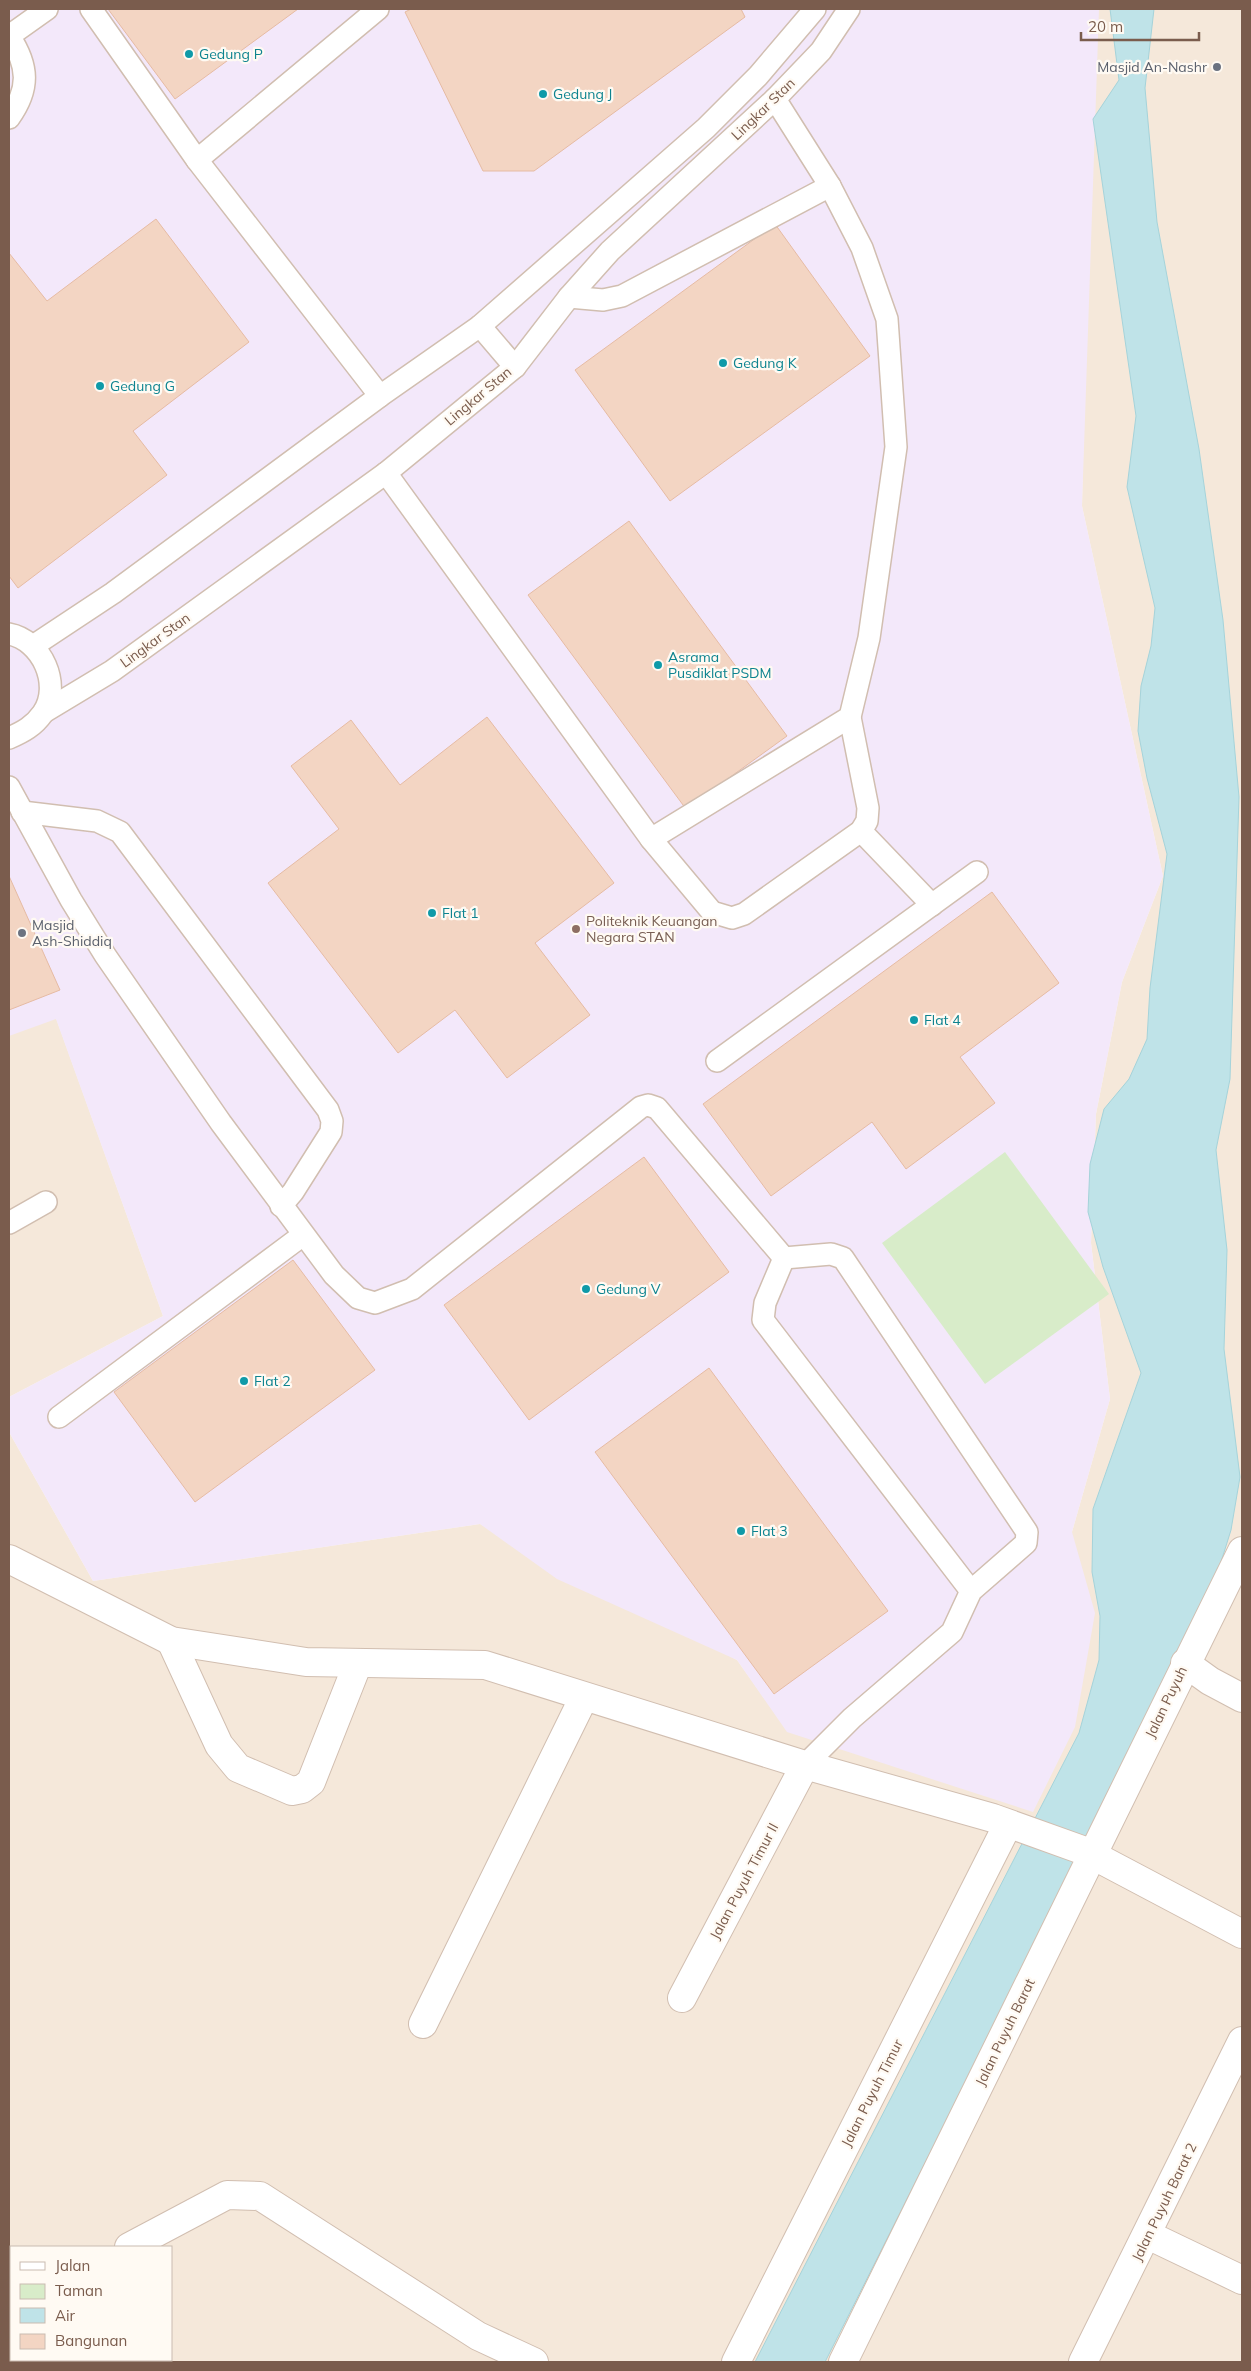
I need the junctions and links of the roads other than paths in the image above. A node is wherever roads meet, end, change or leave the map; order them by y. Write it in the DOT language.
graph roads {
  1 [pos="47,9"];
  2 [pos="91,9"];
  3 [pos="378,9"];
  4 [pos="815,9"];
  5 [pos="849,9"];
  6 [pos="9,36"];
  7 [pos="775,99"];
  8 [pos="9,118"];
  9 [pos="197,160"];
  10 [pos="830,186"];
  11 [pos="569,297"];
  12 [pos="480,326"];
  13 [pos="514,367"];
  14 [pos="380,396"];
  15 [pos="386,473"];
  16 [pos="9,634"];
  17 [pos="33,646"];
  18 [pos="44,712"];
  19 [pos="850,717"];
  20 [pos="9,738"];
  21 [pos="9,787"];
  22 [pos="22,812"];
  23 [pos="861,831"];
  24 [pos="651,839"];
  25 [pos="977,872"];
  26 [pos="932,904"];
  27 [pos="717,1061"];
  28 [pos="46,1202"];
  29 [pos="281,1206"];
  30 [pos="9,1223"];
  31 [pos="303,1236"];
  32 [pos="784,1258"];
  33 [pos="59,1417"];
  34 [pos="1242,1551"];
  35 [pos="9,1559"];
  36 [pos="971,1591"];
  37 [pos="171,1641"];
  38 [pos="358,1663"];
  39 [pos="1185,1663"];
  40 [pos="584,1697"];
  41 [pos="1242,1698"];
  42 [pos="805,1765"];
  43 [pos="1014,1826"];
  44 [pos="1089,1853"];
  45 [pos="1242,1934"];
  46 [pos="682,1998"];
  47 [pos="422,2024"];
  48 [pos="1242,2041"];
  49 [pos="1148,2235"];
  50 [pos="131,2246"];
  51 [pos="1242,2280"];
  52 [pos="534,2362"];
  53 [pos="736,2362"];
  54 [pos="843,2362"];
  55 [pos="1084,2362"];
  1 -- 6 [label="lane"];
  2 -- 9 [label="lane"];
  3 -- 9 [label="lane"];
  4 -- 12 [label="lane, Lingkar Stan"];
  5 -- 7 [label="lane, Lingkar Stan"];
  6 -- 8 [label="lane"];
  7 -- 10 [label="lane"];
  7 -- 11 [label="lane, Lingkar Stan"];
  9 -- 14 [label="lane"];
  10 -- 11 [label="lane"];
  10 -- 19 [label="lane"];
  11 -- 13 [label="lane, Lingkar Stan"];
  12 -- 13 [label="lane"];
  12 -- 14 [label="lane, Lingkar Stan"];
  13 -- 15 [label="lane, Lingkar Stan"];
  14 -- 17 [label="lane, Lingkar Stan"];
  15 -- 18 [label="lane, Lingkar Stan"];
  15 -- 24 [label="lane"];
  16 -- 17 [label="lane"];
  17 -- 18 [label="lane"];
  18 -- 20 [label="lane"];
  19 -- 23 [label="lane"];
  19 -- 24 [label="lane"];
  21 -- 22 [label="lane"];
  22 -- 29 [label="lane"];
  22 -- 29 [label="lane"];
  23 -- 24 [label="lane"];
  23 -- 26 [label="lane"];
  25 -- 26 [label="lane"];
  26 -- 27 [label="lane"];
  28 -- 30 [label="lane"];
  29 -- 31 [label="lane"];
  31 -- 32 [label="lane"];
  31 -- 33 [label="lane"];
  32 -- 36 [label="lane"];
  32 -- 36 [label="lane"];
  34 -- 39 [label="street, Jalan Puyuh"];
  35 -- 37 [label="street"];
  36 -- 42 [label="lane"];
  37 -- 38 [label="street"];
  37 -- 38 [label="street"];
  38 -- 40 [label="street"];
  39 -- 41 [label="street"];
  39 -- 44 [label="street, Jalan Puyuh"];
  40 -- 42 [label="street"];
  40 -- 47 [label="street"];
  42 -- 43 [label="street"];
  42 -- 46 [label="street, Jalan Puyuh Timur II"];
  43 -- 44 [label="street"];
  43 -- 53 [label="street, Jalan Puyuh Timur"];
  44 -- 45 [label="street"];
  44 -- 54 [label="street, Jalan Puyuh Barat"];
  48 -- 49 [label="street, Jalan Puyuh Barat 2"];
  49 -- 51 [label="street"];
  49 -- 55 [label="street, Jalan Puyuh Barat 2"];
  50 -- 52 [label="street"];
}
